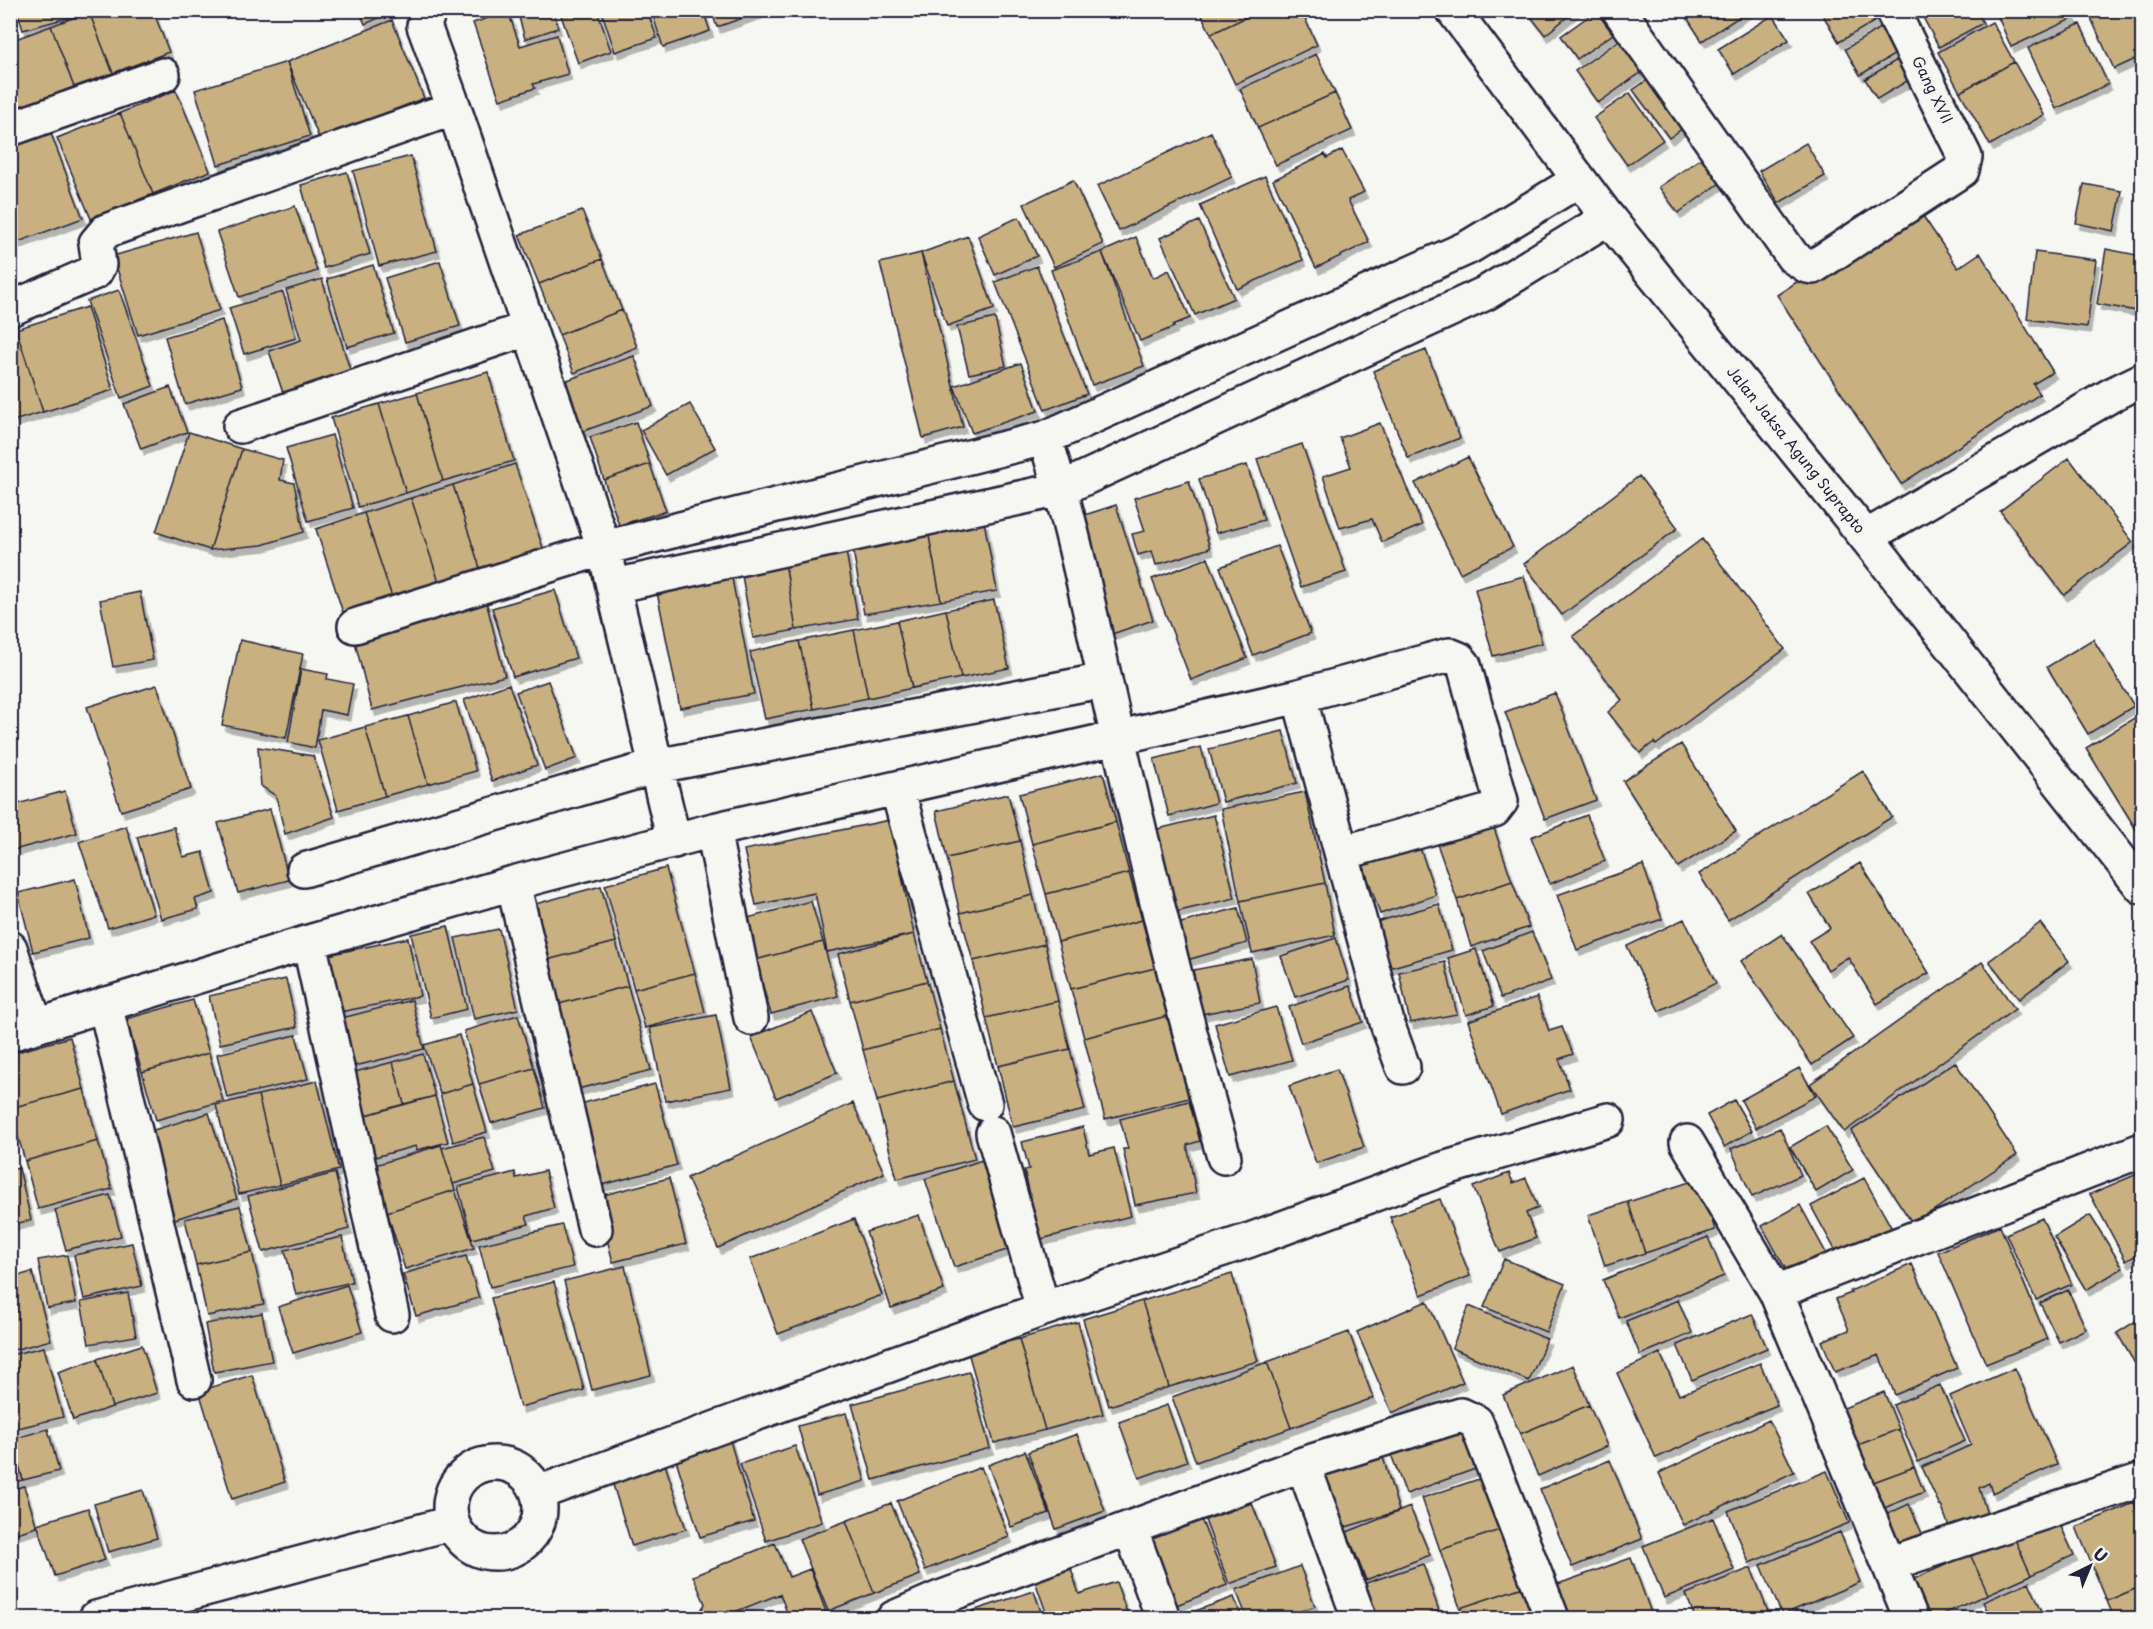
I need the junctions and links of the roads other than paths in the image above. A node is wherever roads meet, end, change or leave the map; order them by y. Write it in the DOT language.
graph roads {
  1 [pos="429,10"];
  2 [pos="1453,10"];
  3 [pos="1619,10"];
  4 [pos="1892,10"];
  5 [pos="163,75"];
  6 [pos="454,108"];
  7 [pos="10,129"];
  8 [pos="1579,180"];
  9 [pos="1608,219"];
  10 [pos="10,309"];
  11 [pos="529,328"];
  12 [pos="2142,380"];
  13 [pos="240,426"];
  14 [pos="1045,438"];
  15 [pos="1061,489"];
  16 [pos="1866,537"];
  17 [pos="604,548"];
  18 [pos="614,586"];
  19 [pos="355,626"];
  20 [pos="1105,680"];
  21 [pos="1299,696"];
  22 [pos="1118,738"];
  23 [pos="657,766"];
  24 [pos="897,788"];
  25 [pos="713,830"];
  26 [pos="674,840"];
  27 [pos="1342,853"];
  28 [pos="304,870"];
  29 [pos="513,883"];
  30 [pos="2142,887"];
  31 [pos="309,942"];
  32 [pos="10,948"];
  33 [pos="105,1004"];
  34 [pos="751,1017"];
  35 [pos="23,1030"];
  36 [pos="1403,1067"];
  37 [pos="1608,1119"];
  38 [pos="1687,1142"];
  39 [pos="2142,1150"];
  40 [pos="1224,1156"];
  41 [pos="595,1228"];
  42 [pos="1776,1292"];
  43 [pos="1043,1309"];
  44 [pos="392,1315"];
  45 [pos="194,1380"];
  46 [pos="1303,1464"];
  47 [pos="2142,1480"];
  48 [pos="538,1493"];
  49 [pos="452,1523"];
  50 [pos="1130,1528"];
  51 [pos="1889,1564"];
  52 [pos="943,1608"];
  53 [pos="96,1618"];
  54 [pos="894,1618"];
  55 [pos="1163,1618"];
  56 [pos="1359,1618"];
  57 [pos="1552,1618"];
  58 [pos="1911,1618"];
  1 -- 6 [label="street"];
  2 -- 8 [label="street, Jalan Jaksa Agung Suprapto"];
  3 -- 4 [label="street, Gang XVII"];
  5 -- 7 [label="street"];
  6 -- 10 [label="street"];
  6 -- 11 [label="street"];
  8 -- 9 [label="street, Jalan Jaksa Agung Suprapto"];
  8 -- 14 [label="street"];
  9 -- 15 [label="street"];
  9 -- 16 [label="street, Jalan Jaksa Agung Suprapto"];
  11 -- 13 [label="street"];
  11 -- 17 [label="street"];
  12 -- 16 [label="street"];
  14 -- 15 [label="street"];
  14 -- 17 [label="street"];
  15 -- 18 [label="street"];
  15 -- 20 [label="street"];
  16 -- 30 [label="street, Jalan Jaksa Agung Suprapto"];
  17 -- 18 [label="street"];
  17 -- 19 [label="street"];
  18 -- 23 [label="street"];
  20 -- 22 [label="street"];
  20 -- 23 [label="street"];
  21 -- 22 [label="street"];
  21 -- 27 [label="street"];
  21 -- 27 [label="street"];
  22 -- 24 [label="street"];
  22 -- 40 [label="street"];
  23 -- 26 [label="street"];
  23 -- 28 [label="street"];
  24 -- 25 [label="street"];
  24 -- 43 [label="street"];
  25 -- 26 [label="street"];
  25 -- 34 [label="street"];
  26 -- 29 [label="street"];
  27 -- 36 [label="street"];
  29 -- 31 [label="street"];
  29 -- 41 [label="street"];
  31 -- 33 [label="street"];
  31 -- 44 [label="street"];
  32 -- 35 [label="street"];
  33 -- 35 [label="street"];
  33 -- 45 [label="street"];
  37 -- 43 [label="street"];
  38 -- 42 [label="street"];
  39 -- 42 [label="street"];
  42 -- 51 [label="street"];
  43 -- 48 [label="street"];
  46 -- 50 [label="street"];
  46 -- 56 [label="street"];
  46 -- 57 [label="street"];
  47 -- 51 [label="street"];
  48 -- 49 [label="street"];
  48 -- 49 [label="street"];
  49 -- 53 [label="street"];
  50 -- 52 [label="street"];
  50 -- 55 [label="street"];
  51 -- 58 [label="street"];
  52 -- 54 [label="street"];
}
